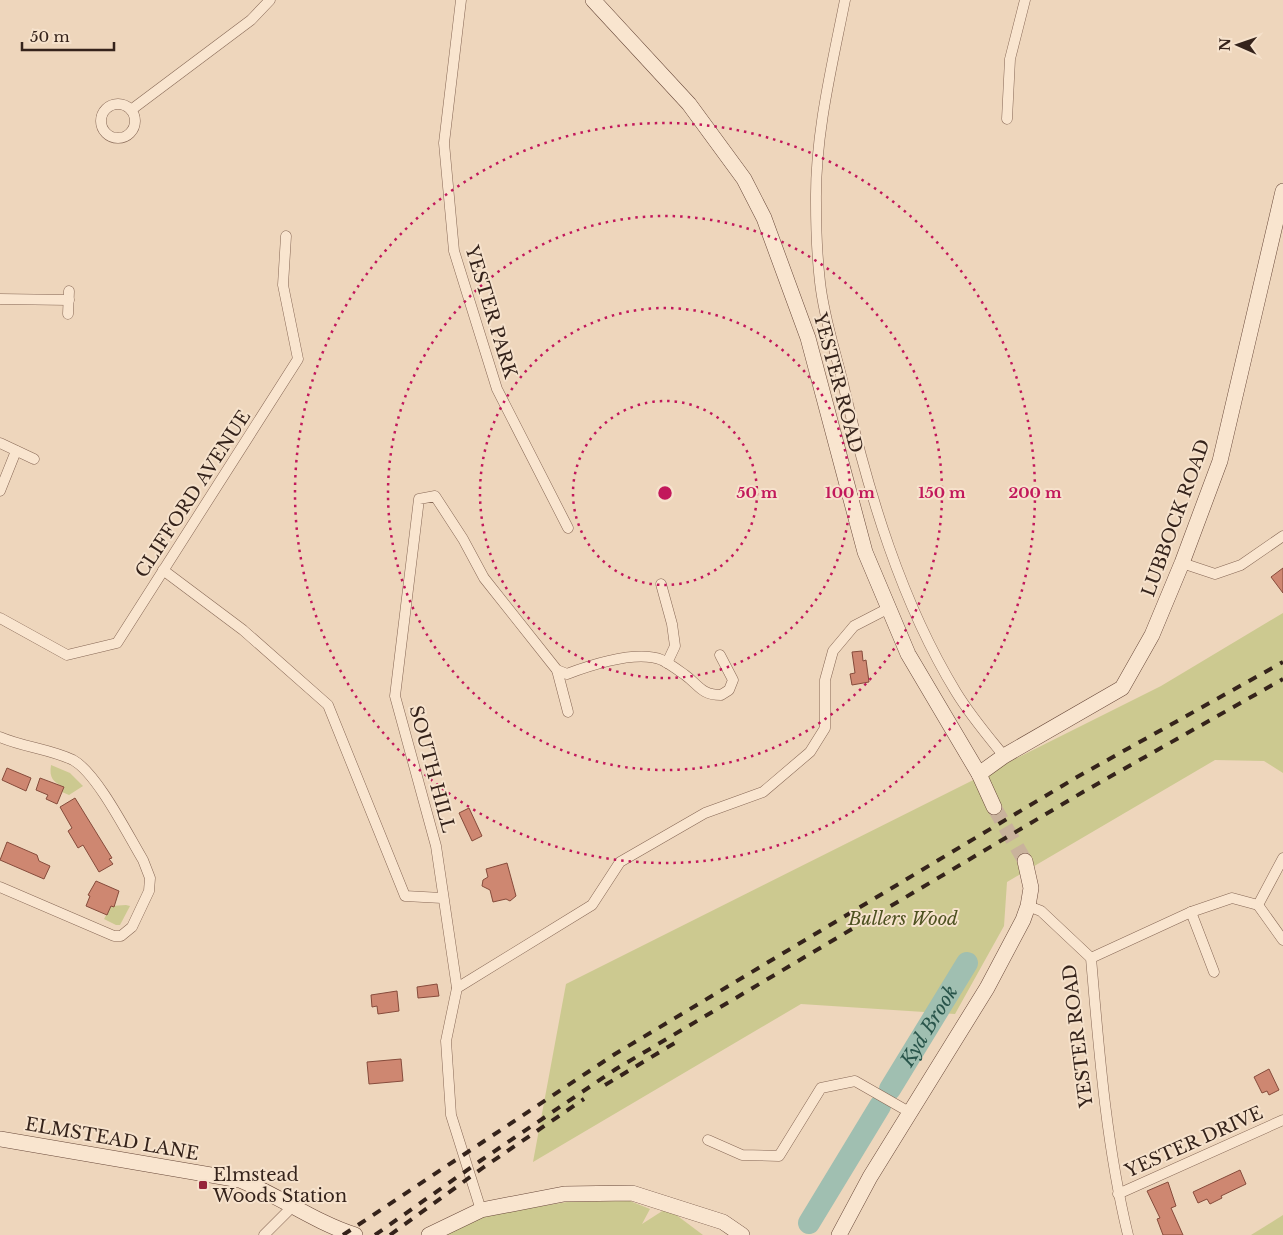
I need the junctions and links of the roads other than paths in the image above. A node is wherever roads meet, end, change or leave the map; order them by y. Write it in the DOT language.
graph roads {
  1 [pos="270,0"];
  2 [pos="461,0"];
  3 [pos="592,0"];
  4 [pos="845,0"];
  5 [pos="1025,0"];
  6 [pos="131,110"];
  7 [pos="1007,119"];
  8 [pos="1283,191"];
  9 [pos="286,236"];
  10 [pos="0,299"];
  11 [pos="68,314"];
  12 [pos="0,443"];
  13 [pos="16,451"];
  14 [pos="34,459"];
  15 [pos="0,491"];
  16 [pos="568,528"];
  17 [pos="1283,536"];
  18 [pos="1182,564"];
  19 [pos="163,570"];
  20 [pos="661,584"];
  21 [pos="888,609"];
  22 [pos="2,623"];
  23 [pos="720,656"];
  24 [pos="667,663"];
  25 [pos="558,670"];
  26 [pos="568,712"];
  27 [pos="0,737"];
  28 [pos="1004,756"];
  29 [pos="979,774"];
  30 [pos="994,807"];
  31 [pos="1283,858"];
  32 [pos="1025,861"];
  33 [pos="0,887"];
  34 [pos="442,898"];
  35 [pos="1258,905"];
  36 [pos="1028,906"];
  37 [pos="1191,912"];
  38 [pos="1283,940"];
  39 [pos="1091,958"];
  40 [pos="1214,972"];
  41 [pos="457,988"];
  42 [pos="911,1113"];
  43 [pos="1283,1120"];
  44 [pos="0,1139"];
  45 [pos="708,1140"];
  46 [pos="1118,1194"];
  47 [pos="292,1207"];
  48 [pos="481,1210"];
  49 [pos="264,1235"];
  50 [pos="355,1235"];
  51 [pos="429,1235"];
  52 [pos="742,1235"];
  53 [pos="839,1235"];
  54 [pos="1128,1235"];
  1 -- 6 [label="street"];
  2 -- 16 [label="street, YESTER PARK"];
  3 -- 21 [label="street, YESTER ROAD"];
  4 -- 28 [label="street"];
  5 -- 7 [label="street"];
  8 -- 18 [label="street, LUBBOCK ROAD"];
  9 -- 19 [label="street, CLIFFORD AVENUE"];
  10 -- 11 [label="street"];
  12 -- 13 [label="street"];
  13 -- 14 [label="street"];
  13 -- 15 [label="street"];
  17 -- 18 [label="street"];
  18 -- 28 [label="street, LUBBOCK ROAD"];
  19 -- 22 [label="street, CLIFFORD AVENUE"];
  19 -- 34 [label="street"];
  20 -- 24 [label="street"];
  21 -- 29 [label="street, YESTER ROAD"];
  21 -- 41 [label="street"];
  23 -- 24 [label="street"];
  24 -- 25 [label="street"];
  25 -- 26 [label="street"];
  25 -- 34 [label="street, SOUTH HILL"];
  27 -- 33 [label="street"];
  28 -- 29 [label="street, LUBBOCK ROAD"];
  29 -- 30 [label="street, YESTER ROAD"];
  31 -- 35 [label="street"];
  32 -- 36 [label="street"];
  34 -- 41 [label="street, SOUTH HILL"];
  35 -- 37 [label="street"];
  35 -- 38 [label="street"];
  36 -- 39 [label="street, YESTER ROAD"];
  36 -- 42 [label="street"];
  37 -- 39 [label="street"];
  37 -- 40 [label="street"];
  39 -- 46 [label="street, YESTER ROAD"];
  41 -- 48 [label="street"];
  42 -- 45 [label="street"];
  42 -- 53 [label="street"];
  43 -- 46 [label="street, YESTER DRIVE"];
  44 -- 47 [label="street, ELMSTEAD LANE"];
  46 -- 54 [label="street, YESTER ROAD"];
  47 -- 49 [label="street"];
  47 -- 50 [label="street, ELMSTEAD LANE"];
  48 -- 51 [label="street"];
  48 -- 52 [label="street"];
}
